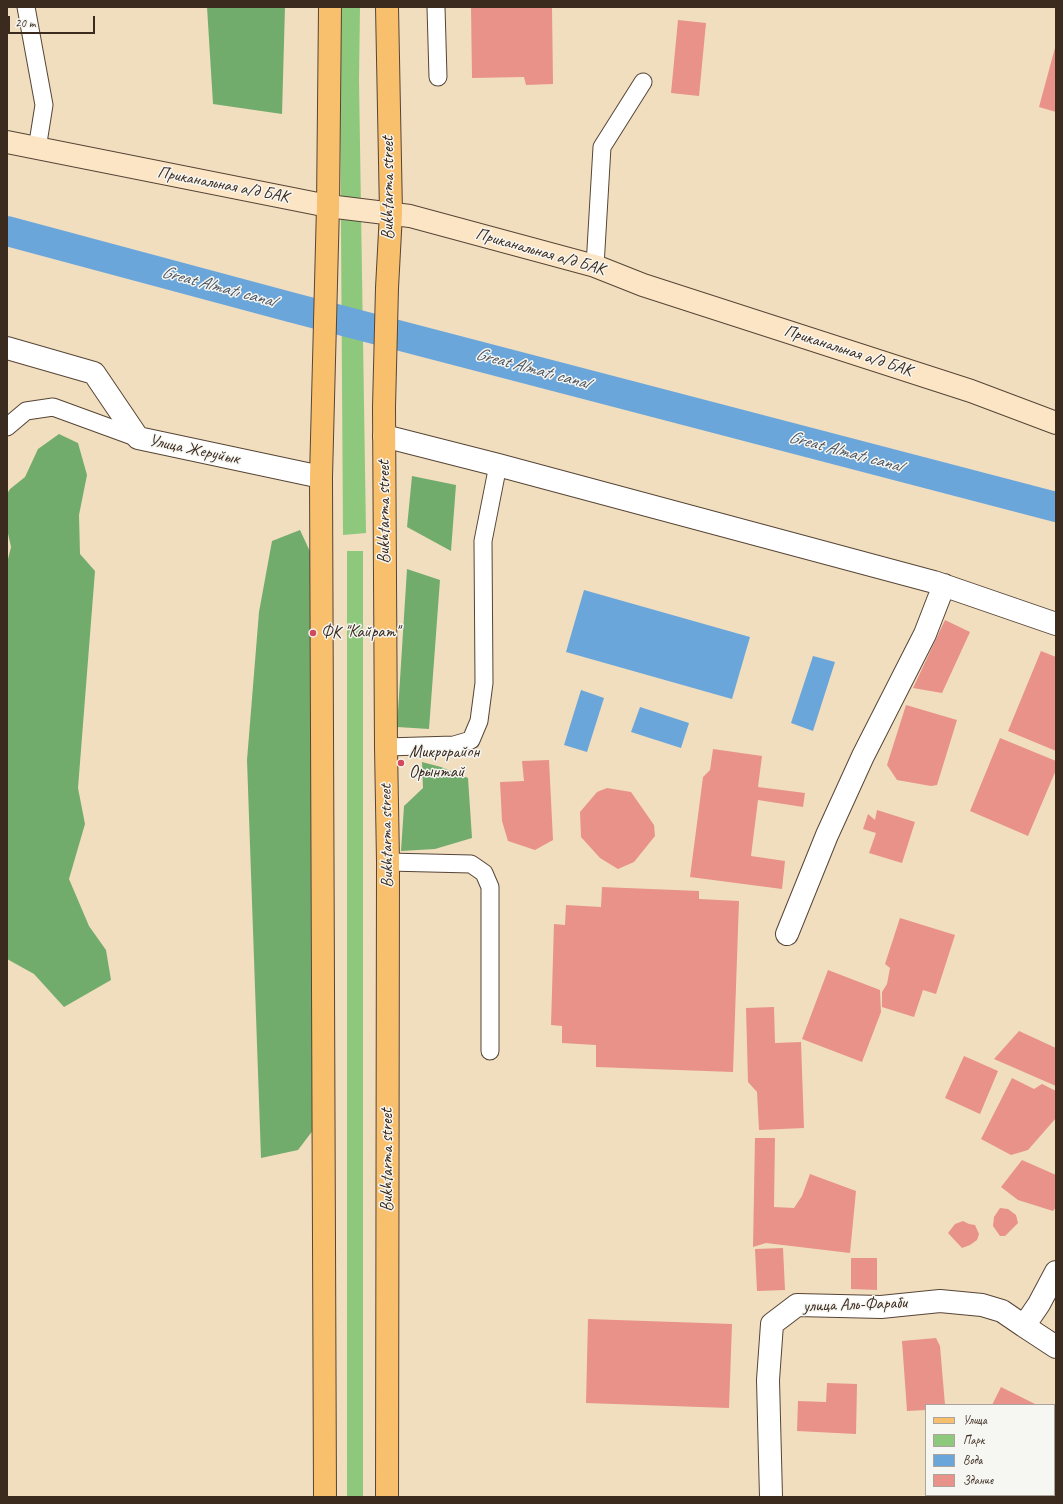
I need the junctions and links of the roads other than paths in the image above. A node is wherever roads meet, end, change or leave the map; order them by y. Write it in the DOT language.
graph roads {
  1 [pos="26,7"];
  2 [pos="330,7"];
  3 [pos="387,7"];
  4 [pos="436,7"];
  5 [pos="438,76"];
  6 [pos="643,82"];
  7 [pos="7,142"];
  8 [pos="36,149"];
  9 [pos="328,206"];
  10 [pos="391,213"];
  11 [pos="594,266"];
  12 [pos="7,348"];
  13 [pos="1056,423"];
  14 [pos="7,427"];
  15 [pos="384,436"];
  16 [pos="138,438"];
  17 [pos="498,465"];
  18 [pos="321,477"];
  19 [pos="944,585"];
  20 [pos="1056,624"];
  21 [pos="386,747"];
  22 [pos="388,862"];
  23 [pos="787,934"];
  24 [pos="490,1051"];
  25 [pos="1056,1272"];
  26 [pos="1024,1326"];
  27 [pos="1056,1347"];
  28 [pos="325,1497"];
  29 [pos="387,1497"];
  30 [pos="771,1497"];
  1 -- 8 [label="lane"];
  2 -- 9 [label="main road"];
  3 -- 10 [label="main road, Bukhtarma street"];
  4 -- 5 [label="lane"];
  6 -- 11 [label="lane"];
  7 -- 8 [label="main road, Приканальная а/д БАК"];
  8 -- 9 [label="main road, Приканальная а/д БАК"];
  9 -- 10 [label="main road, Приканальная а/д БАК"];
  9 -- 18 [label="main road"];
  10 -- 11 [label="main road, Приканальная а/д БАК"];
  10 -- 15 [label="main road, Bukhtarma street"];
  11 -- 13 [label="main road, Приканальная а/д БАК"];
  12 -- 16 [label="street, Улица Жеруйык"];
  14 -- 16 [label="lane"];
  15 -- 17 [label="street"];
  15 -- 21 [label="main road, Bukhtarma street"];
  16 -- 18 [label="street, Улица Жеруйык"];
  17 -- 19 [label="street"];
  17 -- 21 [label="lane"];
  18 -- 28 [label="main road"];
  19 -- 20 [label="street"];
  19 -- 23 [label="street"];
  21 -- 22 [label="main road, Bukhtarma street"];
  22 -- 24 [label="lane"];
  22 -- 29 [label="main road, Bukhtarma street"];
  25 -- 26 [label="street"];
  26 -- 27 [label="street"];
  26 -- 30 [label="street, улица Аль-Фараби"];
}
